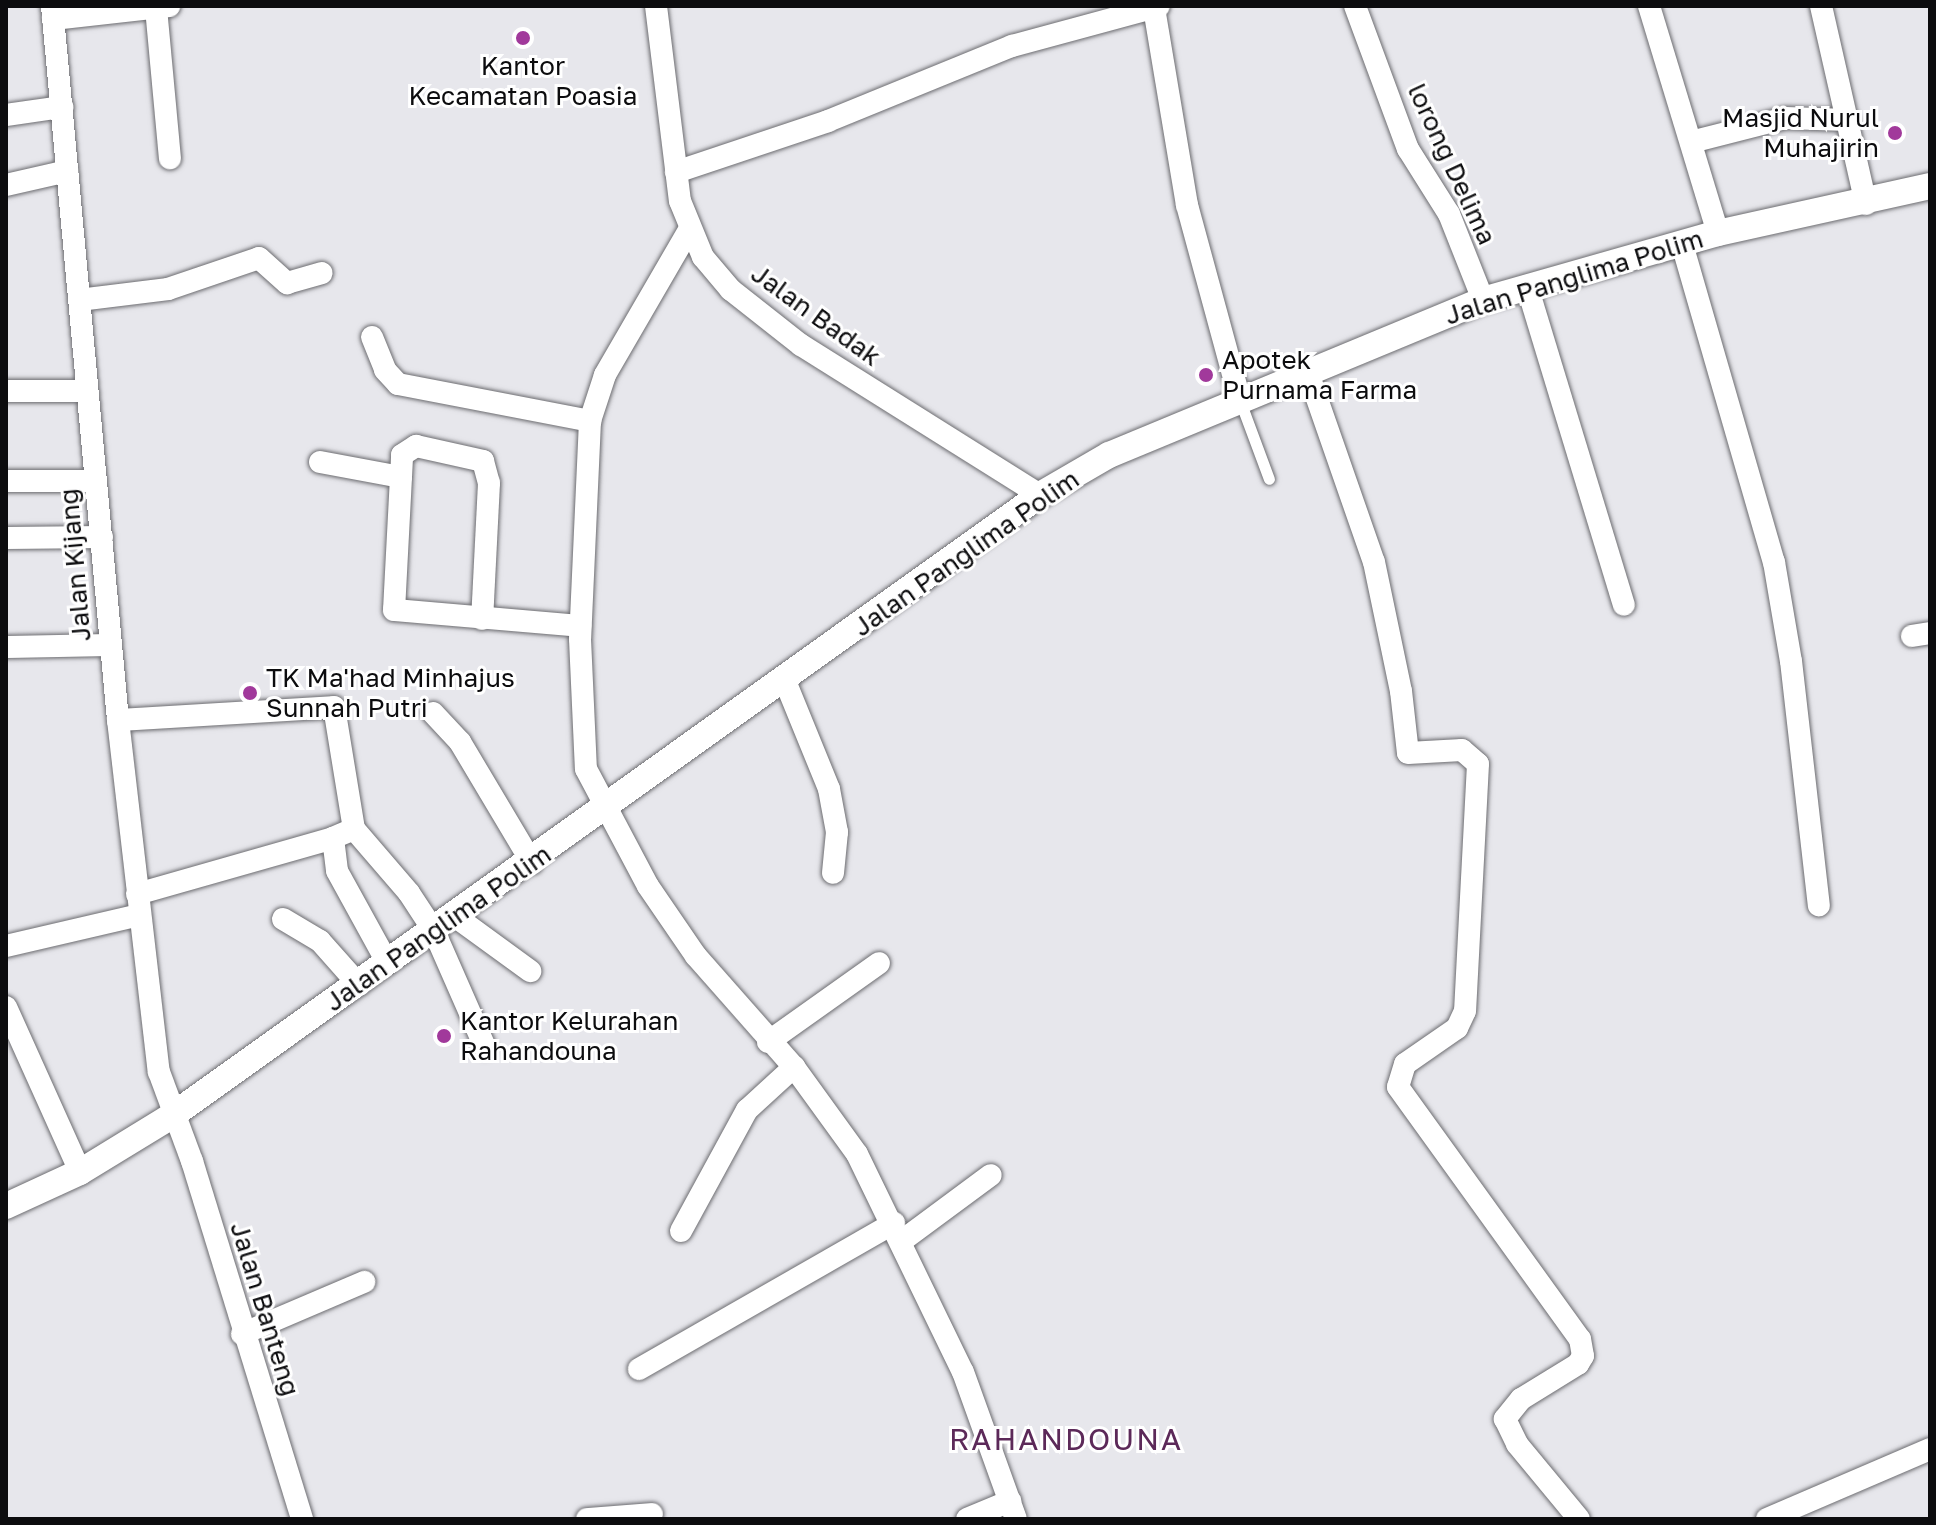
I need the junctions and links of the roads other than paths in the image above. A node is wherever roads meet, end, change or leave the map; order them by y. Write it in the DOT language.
graph roads {
  1 [pos="656,6"];
  2 [pos="1355,6"];
  3 [pos="1649,6"];
  4 [pos="1821,6"];
  5 [pos="163,7"];
  6 [pos="1156,7"];
  7 [pos="52,12"];
  8 [pos="62,107"];
  9 [pos="6,115"];
  10 [pos="1849,120"];
  11 [pos="1691,142"];
  12 [pos="170,158"];
  13 [pos="67,171"];
  14 [pos="676,172"];
  15 [pos="6,185"];
  16 [pos="1930,186"];
  17 [pos="1866,204"];
  18 [pos="689,230"];
  19 [pos="1718,233"];
  20 [pos="1682,244"];
  21 [pos="322,273"];
  22 [pos="1527,286"];
  23 [pos="79,300"];
  24 [pos="1483,300"];
  25 [pos="372,337"];
  26 [pos="1307,370"];
  27 [pos="6,391"];
  28 [pos="87,391"];
  29 [pos="1240,400"];
  30 [pos="590,421"];
  31 [pos="320,462"];
  32 [pos="401,477"];
  33 [pos="1269,479"];
  34 [pos="6,481"];
  35 [pos="96,481"];
  36 [pos="1040,495"];
  37 [pos="102,537"];
  38 [pos="6,538"];
  39 [pos="1624,605"];
  40 [pos="482,619"];
  41 [pos="580,626"];
  42 [pos="111,645"];
  43 [pos="6,647"];
  44 [pos="785,681"];
  45 [pos="433,713"];
  46 [pos="118,720"];
  47 [pos="607,808"];
  48 [pos="344,833"];
  49 [pos="532,863"];
  50 [pos="833,873"];
  51 [pos="138,905"];
  52 [pos="1819,905"];
  53 [pos="283,919"];
  54 [pos="445,924"];
  55 [pos="6,946"];
  56 [pos="387,962"];
  57 [pos="879,963"];
  58 [pos="530,971"];
  59 [pos="359,985"];
  60 [pos="6,1007"];
  61 [pos="768,1042"];
  62 [pos="485,1047"];
  63 [pos="794,1067"];
  64 [pos="173,1115"];
  65 [pos="80,1172"];
  66 [pos="991,1175"];
  67 [pos="6,1206"];
  68 [pos="681,1231"];
  69 [pos="899,1232"];
  70 [pos="364,1282"];
  71 [pos="242,1334"];
  72 [pos="639,1369"];
  73 [pos="1930,1449"];
  74 [pos="1013,1510"];
  75 [pos="652,1514"];
  76 [pos="302,1519"];
  77 [pos="587,1519"];
  78 [pos="967,1519"];
  79 [pos="1579,1519"];
  80 [pos="1767,1519"];
  1 -- 14 [label="street, Jalan Badak"];
  2 -- 24 [label="street, lorong Delima"];
  3 -- 11 [label="street"];
  4 -- 10 [label="street"];
  5 -- 7 [label="street"];
  5 -- 12 [label="street"];
  6 -- 14 [label="street"];
  6 -- 29 [label="street"];
  7 -- 8 [label="street, Jalan Kijang"];
  8 -- 9 [label="street"];
  8 -- 13 [label="street, Jalan Kijang"];
  10 -- 11 [label="street"];
  10 -- 17 [label="street"];
  11 -- 19 [label="street"];
  13 -- 15 [label="street"];
  13 -- 23 [label="street, Jalan Kijang"];
  14 -- 18 [label="street, Jalan Badak"];
  16 -- 17 [label="street, Jalan Panglima Polim"];
  17 -- 19 [label="street, Jalan Panglima Polim"];
  18 -- 30 [label="street"];
  18 -- 36 [label="street, Jalan Badak"];
  19 -- 20 [label="street, Jalan Panglima Polim"];
  20 -- 22 [label="street, Jalan Panglima Polim"];
  20 -- 52 [label="street"];
  21 -- 23 [label="street"];
  22 -- 24 [label="street, Jalan Panglima Polim"];
  22 -- 39 [label="street"];
  23 -- 28 [label="street, Jalan Kijang"];
  24 -- 26 [label="street, Jalan Panglima Polim"];
  25 -- 30 [label="street"];
  26 -- 29 [label="street, Jalan Panglima Polim"];
  26 -- 79 [label="street"];
  27 -- 28 [label="street"];
  28 -- 35 [label="street, Jalan Kijang"];
  29 -- 33 [label="lane"];
  29 -- 36 [label="street, Jalan Panglima Polim"];
  30 -- 41 [label="street"];
  31 -- 32 [label="street"];
  32 -- 40 [label="street"];
  32 -- 40 [label="street"];
  34 -- 35 [label="street"];
  35 -- 37 [label="street, Jalan Kijang"];
  36 -- 44 [label="street, Jalan Panglima Polim"];
  37 -- 38 [label="street"];
  37 -- 42 [label="street, Jalan Kijang"];
  40 -- 41 [label="street"];
  41 -- 47 [label="street"];
  42 -- 43 [label="street"];
  42 -- 46 [label="street, Jalan Kijang"];
  44 -- 47 [label="street, Jalan Panglima Polim"];
  44 -- 50 [label="street"];
  45 -- 49 [label="street"];
  46 -- 48 [label="street"];
  46 -- 51 [label="street, Jalan Kijang"];
  47 -- 49 [label="street, Jalan Panglima Polim"];
  47 -- 61 [label="street"];
  48 -- 51 [label="street"];
  48 -- 54 [label="street"];
  48 -- 56 [label="street"];
  49 -- 54 [label="street, Jalan Panglima Polim"];
  51 -- 55 [label="street"];
  51 -- 64 [label="street, Jalan Kijang"];
  53 -- 59 [label="street"];
  54 -- 56 [label="street, Jalan Panglima Polim"];
  54 -- 58 [label="street"];
  54 -- 62 [label="street"];
  56 -- 59 [label="street, Jalan Panglima Polim"];
  57 -- 61 [label="street"];
  59 -- 64 [label="street, Jalan Panglima Polim"];
  60 -- 65 [label="street"];
  61 -- 63 [label="street"];
  63 -- 68 [label="street"];
  63 -- 69 [label="street"];
  64 -- 65 [label="street, Jalan Panglima Polim"];
  64 -- 71 [label="street, Jalan Banteng"];
  65 -- 67 [label="street, Jalan Panglima Polim"];
  66 -- 69 [label="street"];
  69 -- 72 [label="street"];
  69 -- 74 [label="street"];
  70 -- 71 [label="street"];
  71 -- 76 [label="street, Jalan Banteng"];
  73 -- 80 [label="street"];
  74 -- 78 [label="street"];
  75 -- 77 [label="street"];
}
